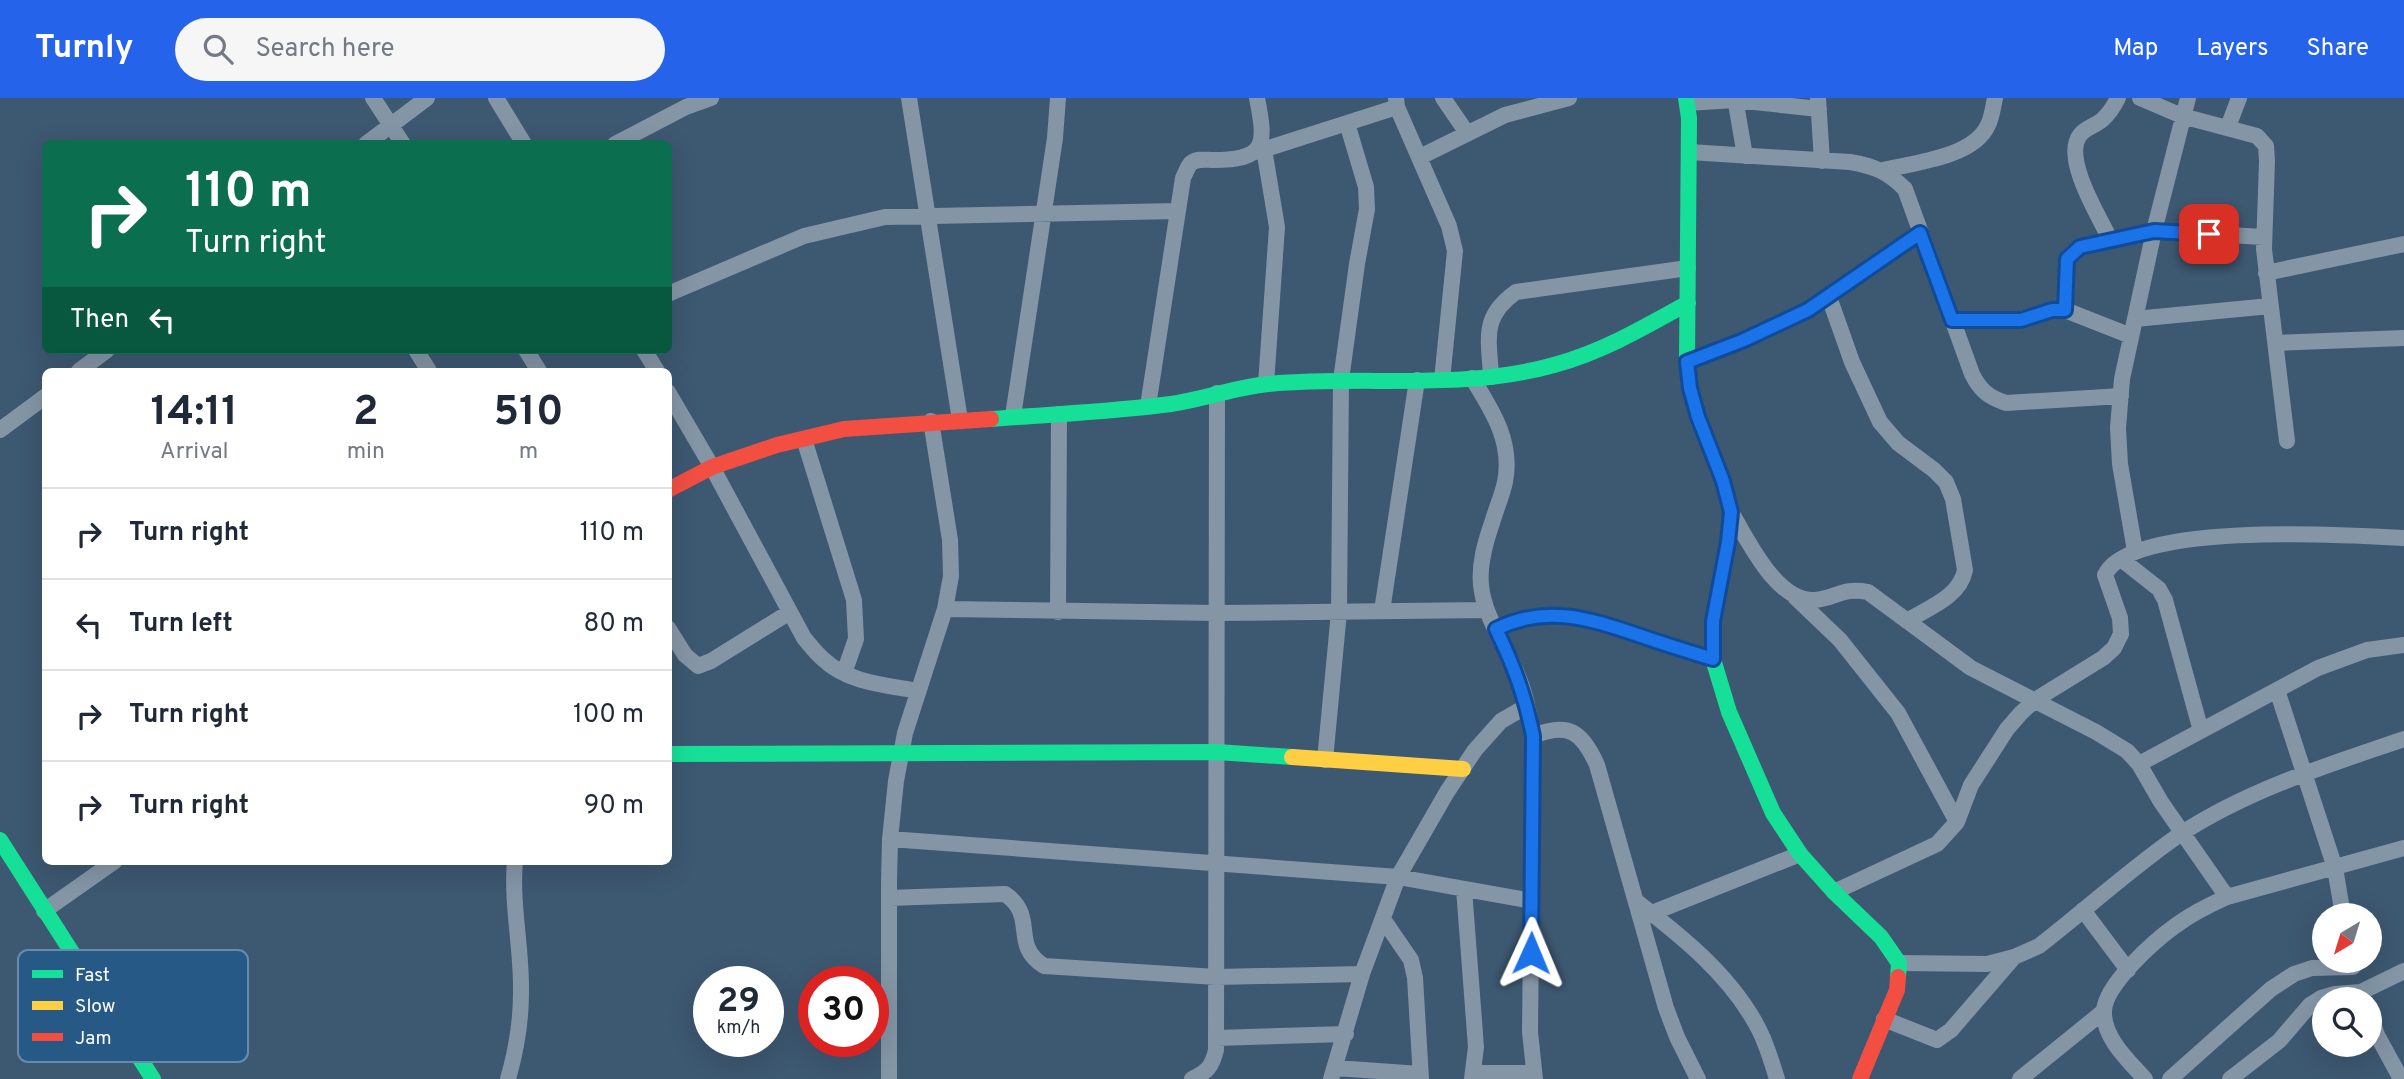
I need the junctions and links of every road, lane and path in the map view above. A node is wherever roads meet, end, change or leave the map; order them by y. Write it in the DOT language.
graph roads {
  1 [pos="373,98"];
  2 [pos="427,98"];
  3 [pos="496,98"];
  4 [pos="711,98"];
  5 [pos="909,98"];
  6 [pos="1058,98"];
  7 [pos="1257,98"];
  8 [pos="1443,98"];
  9 [pos="1569,98"];
  10 [pos="1995,98"];
  11 [pos="2118,98"];
  12 [pos="2140,98"];
  13 [pos="2188,98"];
  14 [pos="2239,98"];
  15 [pos="1735,99"];
  16 [pos="1686,100"];
  17 [pos="1397,102"];
  18 [pos="1818,104"];
  19 [pos="2182,116"];
  20 [pos="1347,123"];
  21 [pos="392,125"];
  22 [pos="2228,127"];
  23 [pos="1467,133"];
  24 [pos="371,140"];
  25 [pos="401,140"];
  26 [pos="522,140"];
  27 [pos="623,140"];
  28 [pos="1259,151"];
  29 [pos="1689,152"];
  30 [pos="1745,156"];
  31 [pos="1420,157"];
  32 [pos="1822,161"];
  33 [pos="1883,170"];
  34 [pos="1178,211"];
  35 [pos="1044,213"];
  36 [pos="927,215"];
  37 [pos="2154,231"];
  38 [pos="1920,233"];
  39 [pos="2264,237"];
  40 [pos="2111,241"];
  41 [pos="2404,244"];
  42 [pos="1688,268"];
  43 [pos="2266,273"];
  44 [pos="672,292"];
  45 [pos="1829,298"];
  46 [pos="1688,303"];
  47 [pos="2270,306"];
  48 [pos="2065,310"];
  49 [pos="2135,319"];
  50 [pos="1952,320"];
  51 [pos="2131,336"];
  52 [pos="2404,338"];
  53 [pos="2276,343"];
  54 [pos="102,354"];
  55 [pos="1687,362"];
  56 [pos="83,368"];
  57 [pos="1491,377"];
  58 [pos="1472,378"];
  59 [pos="1341,380"];
  60 [pos="1417,380"];
  61 [pos="1442,380"];
  62 [pos="1266,384"];
  63 [pos="1217,393"];
  64 [pos="2120,397"];
  65 [pos="672,398"];
  66 [pos="42,399"];
  67 [pos="1148,406"];
  68 [pos="1059,414"];
  69 [pos="1013,416"];
  70 [pos="960,420"];
  71 [pos="931,421"];
  72 [pos="0,429"];
  73 [pos="804,439"];
  74 [pos="2287,441"];
  75 [pos="712,467"];
  76 [pos="672,488"];
  77 [pos="1731,512"];
  78 [pos="2404,538"];
  79 [pos="2128,555"];
  80 [pos="1795,597"];
  81 [pos="945,610"];
  82 [pos="1487,610"];
  83 [pos="1058,611"];
  84 [pos="1382,611"];
  85 [pos="790,612"];
  86 [pos="1217,612"];
  87 [pos="1339,612"];
  88 [pos="1907,621"];
  89 [pos="1496,629"];
  90 [pos="672,634"];
  91 [pos="2404,645"];
  92 [pos="1713,659"];
  93 [pos="844,673"];
  94 [pos="2277,690"];
  95 [pos="918,691"];
  96 [pos="2035,701"];
  97 [pos="1527,706"];
  98 [pos="2201,731"];
  99 [pos="1533,736"];
  100 [pos="2404,740"];
  101 [pos="1217,752"];
  102 [pos="672,754"];
  103 [pos="901,754"];
  104 [pos="1325,760"];
  105 [pos="2139,764"];
  106 [pos="1463,769"];
  107 [pos="2305,772"];
  108 [pos="1971,785"];
  109 [pos="1942,795"];
  110 [pos="1956,822"];
  111 [pos="2183,833"];
  112 [pos="890,839"];
  113 [pos="0,840"];
  114 [pos="2404,848"];
  115 [pos="1800,854"];
  116 [pos="1216,863"];
  117 [pos="109,865"];
  118 [pos="515,865"];
  119 [pos="2335,868"];
  120 [pos="1398,877"];
  121 [pos="1464,889"];
  122 [pos="1833,892"];
  123 [pos="2227,897"];
  124 [pos="889,898"];
  125 [pos="1532,901"];
  126 [pos="1636,901"];
  127 [pos="2341,903"];
  128 [pos="2083,910"];
  129 [pos="44,911"];
  130 [pos="1652,913"];
  131 [pos="1383,919"];
  132 [pos="69,950"];
  133 [pos="2014,957"];
  134 [pos="1899,963"];
  135 [pos="2312,968"];
  136 [pos="2128,970"];
  137 [pos="2404,971"];
  138 [pos="1362,974"];
  139 [pos="1216,977"];
  140 [pos="2377,987"];
  141 [pos="2312,1004"];
  142 [pos="2104,1011"];
  143 [pos="1885,1019"];
  144 [pos="1346,1034"];
  145 [pos="1216,1038"];
  146 [pos="2382,1043"];
  147 [pos="141,1062"];
  148 [pos="1334,1073"];
  149 [pos="2401,1074"];
  150 [pos="1473,1076"];
  151 [pos="1535,1076"];
  152 [pos="1420,1077"];
  153 [pos="152,1079"];
  154 [pos="508,1079"];
  155 [pos="890,1079"];
  156 [pos="1192,1079"];
  157 [pos="1698,1079"];
  158 [pos="1777,1079"];
  159 [pos="1860,1079"];
  160 [pos="2020,1079"];
  161 [pos="2146,1079"];
  162 [pos="2170,1079"];
  163 [pos="2230,1079"];
  1 -- 21 [label="street"];
  2 -- 21 [label="street"];
  3 -- 26 [label="street"];
  4 -- 27 [label="street"];
  5 -- 36 [label="street"];
  6 -- 35 [label="street"];
  7 -- 28 [label="street"];
  8 -- 23 [label="street"];
  9 -- 23 [label="street"];
  10 -- 33 [label="street"];
  11 -- 40 [label="street"];
  12 -- 19 [label="street"];
  13 -- 19 [label="street"];
  14 -- 22 [label="street"];
  15 -- 16 [label="street"];
  15 -- 18 [label="street"];
  15 -- 30 [label="street"];
  16 -- 29 [label="street"];
  17 -- 20 [label="street"];
  17 -- 31 [label="street"];
  18 -- 32 [label="street"];
  19 -- 22 [label="street"];
  19 -- 37 [label="street"];
  20 -- 28 [label="street"];
  20 -- 59 [label="street"];
  21 -- 24 [label="street"];
  21 -- 25 [label="street"];
  22 -- 39 [label="street"];
  23 -- 31 [label="street"];
  28 -- 34 [label="street"];
  28 -- 62 [label="street"];
  29 -- 30 [label="street"];
  29 -- 42 [label="street"];
  30 -- 32 [label="street"];
  31 -- 61 [label="street"];
  32 -- 33 [label="street"];
  33 -- 38 [label="street"];
  34 -- 35 [label="street"];
  34 -- 67 [label="street"];
  35 -- 36 [label="street"];
  35 -- 69 [label="street"];
  36 -- 44 [label="street"];
  36 -- 70 [label="street"];
  37 -- 39 [label="street"];
  37 -- 40 [label="street"];
  37 -- 49 [label="street"];
  38 -- 45 [label="street"];
  38 -- 50 [label="street"];
  39 -- 43 [label="street"];
  40 -- 48 [label="street"];
  41 -- 43 [label="street"];
  42 -- 46 [label="street"];
  42 -- 57 [label="street"];
  43 -- 47 [label="street"];
  45 -- 55 [label="street"];
  45 -- 88 [label="street"];
  46 -- 55 [label="street"];
  46 -- 57 [label="street"];
  47 -- 49 [label="street"];
  47 -- 53 [label="street"];
  48 -- 50 [label="street"];
  48 -- 51 [label="street"];
  49 -- 51 [label="street"];
  50 -- 64 [label="street"];
  51 -- 64 [label="street"];
  52 -- 53 [label="street"];
  53 -- 74 [label="street"];
  54 -- 56 [label="street"];
  55 -- 77 [label="street"];
  57 -- 58 [label="street"];
  58 -- 61 [label="street"];
  58 -- 82 [label="street"];
  59 -- 60 [label="street"];
  59 -- 62 [label="street"];
  59 -- 87 [label="street"];
  60 -- 61 [label="street"];
  60 -- 84 [label="street"];
  62 -- 63 [label="street"];
  63 -- 67 [label="street"];
  63 -- 86 [label="street"];
  64 -- 79 [label="street"];
  65 -- 75 [label="street"];
  66 -- 72 [label="street"];
  67 -- 68 [label="street"];
  68 -- 69 [label="street"];
  68 -- 83 [label="street"];
  69 -- 70 [label="street"];
  70 -- 71 [label="street"];
  71 -- 73 [label="street"];
  71 -- 81 [label="street"];
  73 -- 75 [label="street"];
  73 -- 93 [label="street"];
  75 -- 76 [label="street"];
  75 -- 85 [label="street"];
  77 -- 80 [label="street"];
  77 -- 92 [label="street"];
  78 -- 79 [label="street"];
  79 -- 96 [label="street"];
  79 -- 98 [label="street"];
  80 -- 88 [label="street"];
  80 -- 109 [label="street"];
  81 -- 83 [label="street"];
  81 -- 95 [label="street"];
  82 -- 84 [label="street"];
  82 -- 89 [label="street"];
  83 -- 86 [label="street"];
  84 -- 87 [label="street"];
  85 -- 90 [label="street"];
  85 -- 93 [label="street"];
  86 -- 87 [label="street"];
  86 -- 101 [label="street"];
  87 -- 104 [label="street"];
  88 -- 96 [label="street"];
  89 -- 92 [label="street"];
  89 -- 97 [label="street"];
  91 -- 94 [label="street"];
  92 -- 115 [label="street"];
  93 -- 95 [label="street"];
  94 -- 98 [label="street"];
  94 -- 107 [label="street"];
  95 -- 103 [label="street"];
  96 -- 105 [label="street"];
  96 -- 108 [label="street"];
  97 -- 99 [label="street"];
  97 -- 106 [label="street"];
  98 -- 105 [label="street"];
  99 -- 125 [label="street"];
  99 -- 126 [label="street"];
  100 -- 107 [label="street"];
  101 -- 103 [label="street"];
  101 -- 104 [label="street"];
  101 -- 116 [label="street"];
  102 -- 103 [label="street"];
  103 -- 112 [label="street"];
  104 -- 106 [label="street"];
  105 -- 111 [label="street"];
  106 -- 120 [label="street"];
  107 -- 111 [label="street"];
  107 -- 119 [label="street"];
  108 -- 109 [label="street"];
  108 -- 110 [label="street"];
  109 -- 110 [label="street"];
  110 -- 122 [label="street"];
  111 -- 123 [label="street"];
  111 -- 128 [label="street"];
  112 -- 116 [label="street"];
  112 -- 124 [label="street"];
  113 -- 129 [label="street"];
  114 -- 119 [label="street"];
  115 -- 122 [label="street"];
  115 -- 130 [label="street"];
  116 -- 120 [label="street"];
  116 -- 139 [label="street"];
  117 -- 129 [label="street"];
  118 -- 154 [label="street"];
  119 -- 123 [label="street"];
  119 -- 127 [label="street"];
  120 -- 121 [label="street"];
  120 -- 131 [label="street"];
  121 -- 125 [label="street"];
  121 -- 150 [label="street"];
  122 -- 134 [label="street"];
  123 -- 136 [label="street"];
  124 -- 139 [label="street"];
  124 -- 155 [label="street"];
  125 -- 151 [label="street"];
  126 -- 130 [label="street"];
  126 -- 157 [label="street"];
  128 -- 133 [label="street"];
  128 -- 136 [label="street"];
  129 -- 132 [label="street"];
  130 -- 158 [label="street"];
  131 -- 138 [label="street"];
  131 -- 152 [label="street"];
  133 -- 134 [label="street"];
  133 -- 143 [label="street"];
  134 -- 143 [label="street"];
  135 -- 162 [label="street"];
  136 -- 142 [label="street"];
  137 -- 140 [label="street"];
  138 -- 139 [label="street"];
  138 -- 144 [label="street"];
  139 -- 145 [label="street"];
  141 -- 163 [label="street"];
  142 -- 160 [label="street"];
  142 -- 161 [label="street"];
  143 -- 159 [label="street"];
  144 -- 145 [label="street"];
  144 -- 148 [label="street"];
  145 -- 156 [label="street"];
  146 -- 149 [label="street"];
  147 -- 153 [label="street"];
  148 -- 152 [label="street"];
  150 -- 151 [label="street"];
}
